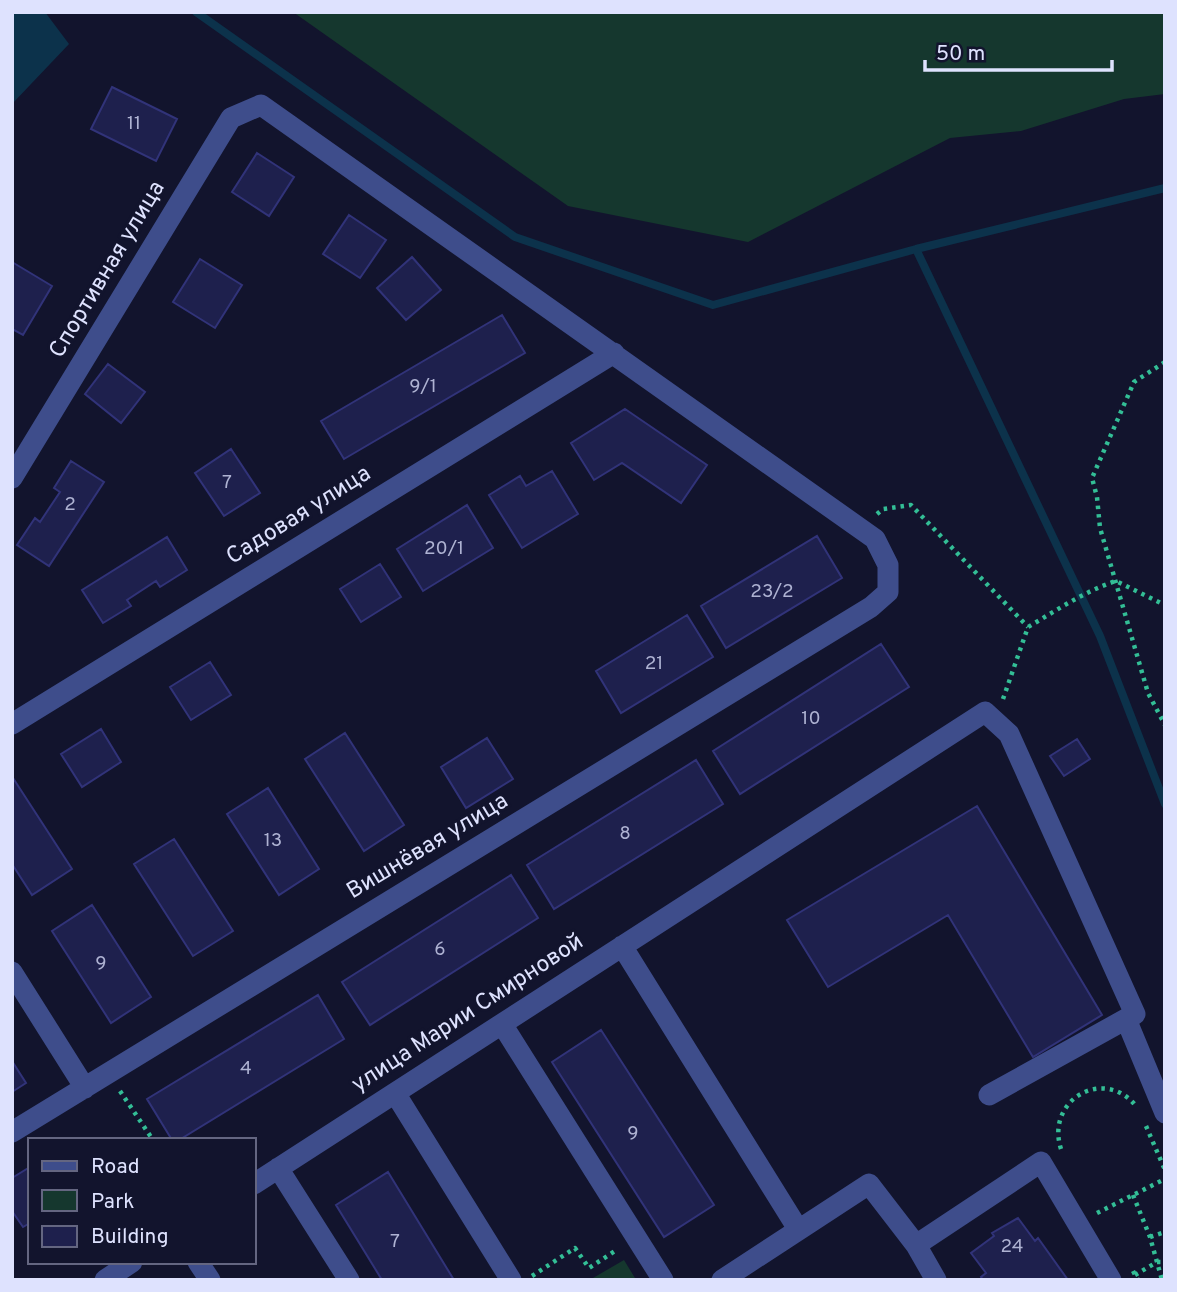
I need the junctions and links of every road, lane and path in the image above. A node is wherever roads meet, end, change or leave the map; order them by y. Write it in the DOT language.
graph roads {
  1 [pos="614,353"];
  2 [pos="1165,362"];
  3 [pos="12,478"];
  4 [pos="859,527"];
  5 [pos="1116,581"];
  6 [pos="1165,605"];
  7 [pos="1028,626"];
  8 [pos="995,721"];
  9 [pos="12,724"];
  10 [pos="1165,725"];
  11 [pos="622,946"];
  12 [pos="12,972"];
  13 [pos="1126,1019"];
  14 [pos="502,1024"];
  15 [pos="109,1074"];
  16 [pos="85,1088"];
  17 [pos="395,1093"];
  18 [pos="989,1095"];
  19 [pos="1139,1109"];
  20 [pos="1165,1113"];
  21 [pos="1144,1122"];
  22 [pos="12,1132"];
  23 [pos="152,1138"];
  24 [pos="1063,1155"];
  25 [pos="278,1168"];
  26 [pos="1165,1170"];
  27 [pos="1165,1179"];
  28 [pos="256,1183"];
  29 [pos="1133,1195"];
  30 [pos="1091,1201"];
  31 [pos="1098,1213"];
  32 [pos="1104,1223"];
  33 [pos="1077,1224"];
  34 [pos="798,1230"];
  35 [pos="1165,1232"];
  36 [pos="1150,1237"];
  37 [pos="916,1245"];
  38 [pos="623,1246"];
  39 [pos="1157,1262"];
  40 [pos="1165,1262"];
  41 [pos="129,1264"];
  42 [pos="199,1264"];
  43 [pos="1129,1265"];
  44 [pos="1136,1277"];
  45 [pos="105,1280"];
  46 [pos="210,1280"];
  47 [pos="349,1280"];
  48 [pos="511,1280"];
  49 [pos="526,1280"];
  50 [pos="663,1280"];
  51 [pos="722,1280"];
  52 [pos="936,1280"];
  53 [pos="1111,1280"];
  54 [pos="1162,1280"];
  1 -- 3 [label="street, Спортивная улица"];
  1 -- 4 [label="street"];
  1 -- 9 [label="street, Садовая улица"];
  2 -- 5 [label="path"];
  4 -- 7 [label="path"];
  4 -- 15 [label="street, Вишнёвая улица"];
  5 -- 6 [label="path"];
  5 -- 7 [label="path"];
  5 -- 10 [label="path"];
  7 -- 8 [label="path"];
  8 -- 11 [label="street, улица Марии Смирновой"];
  8 -- 13 [label="street"];
  11 -- 14 [label="street, улица Марии Смирновой"];
  11 -- 34 [label="street"];
  12 -- 16 [label="street"];
  13 -- 18 [label="street"];
  13 -- 20 [label="street"];
  14 -- 17 [label="street, улица Марии Смирновой"];
  14 -- 50 [label="street"];
  15 -- 16 [label="street, Вишнёвая улица"];
  15 -- 23 [label="path"];
  16 -- 22 [label="street, Вишнёвая улица"];
  17 -- 25 [label="street, улица Марии Смирновой"];
  17 -- 48 [label="street"];
  19 -- 24 [label="path"];
  21 -- 26 [label="path"];
  25 -- 28 [label="street, улица Марии Смирновой"];
  25 -- 47 [label="street"];
  27 -- 29 [label="path"];
  29 -- 31 [label="path"];
  29 -- 36 [label="path"];
  30 -- 31 [label="path"];
  31 -- 32 [label="path"];
  31 -- 33 [label="path"];
  33 -- 37 [label="street"];
  33 -- 53 [label="street"];
  34 -- 37 [label="street"];
  34 -- 51 [label="street"];
  35 -- 36 [label="path"];
  36 -- 39 [label="path"];
  37 -- 52 [label="street"];
  38 -- 49 [label="path"];
  39 -- 40 [label="path"];
  39 -- 44 [label="path"];
  39 -- 54 [label="path"];
  41 -- 45 [label="street"];
  42 -- 46 [label="street"];
  43 -- 44 [label="path"];
}
